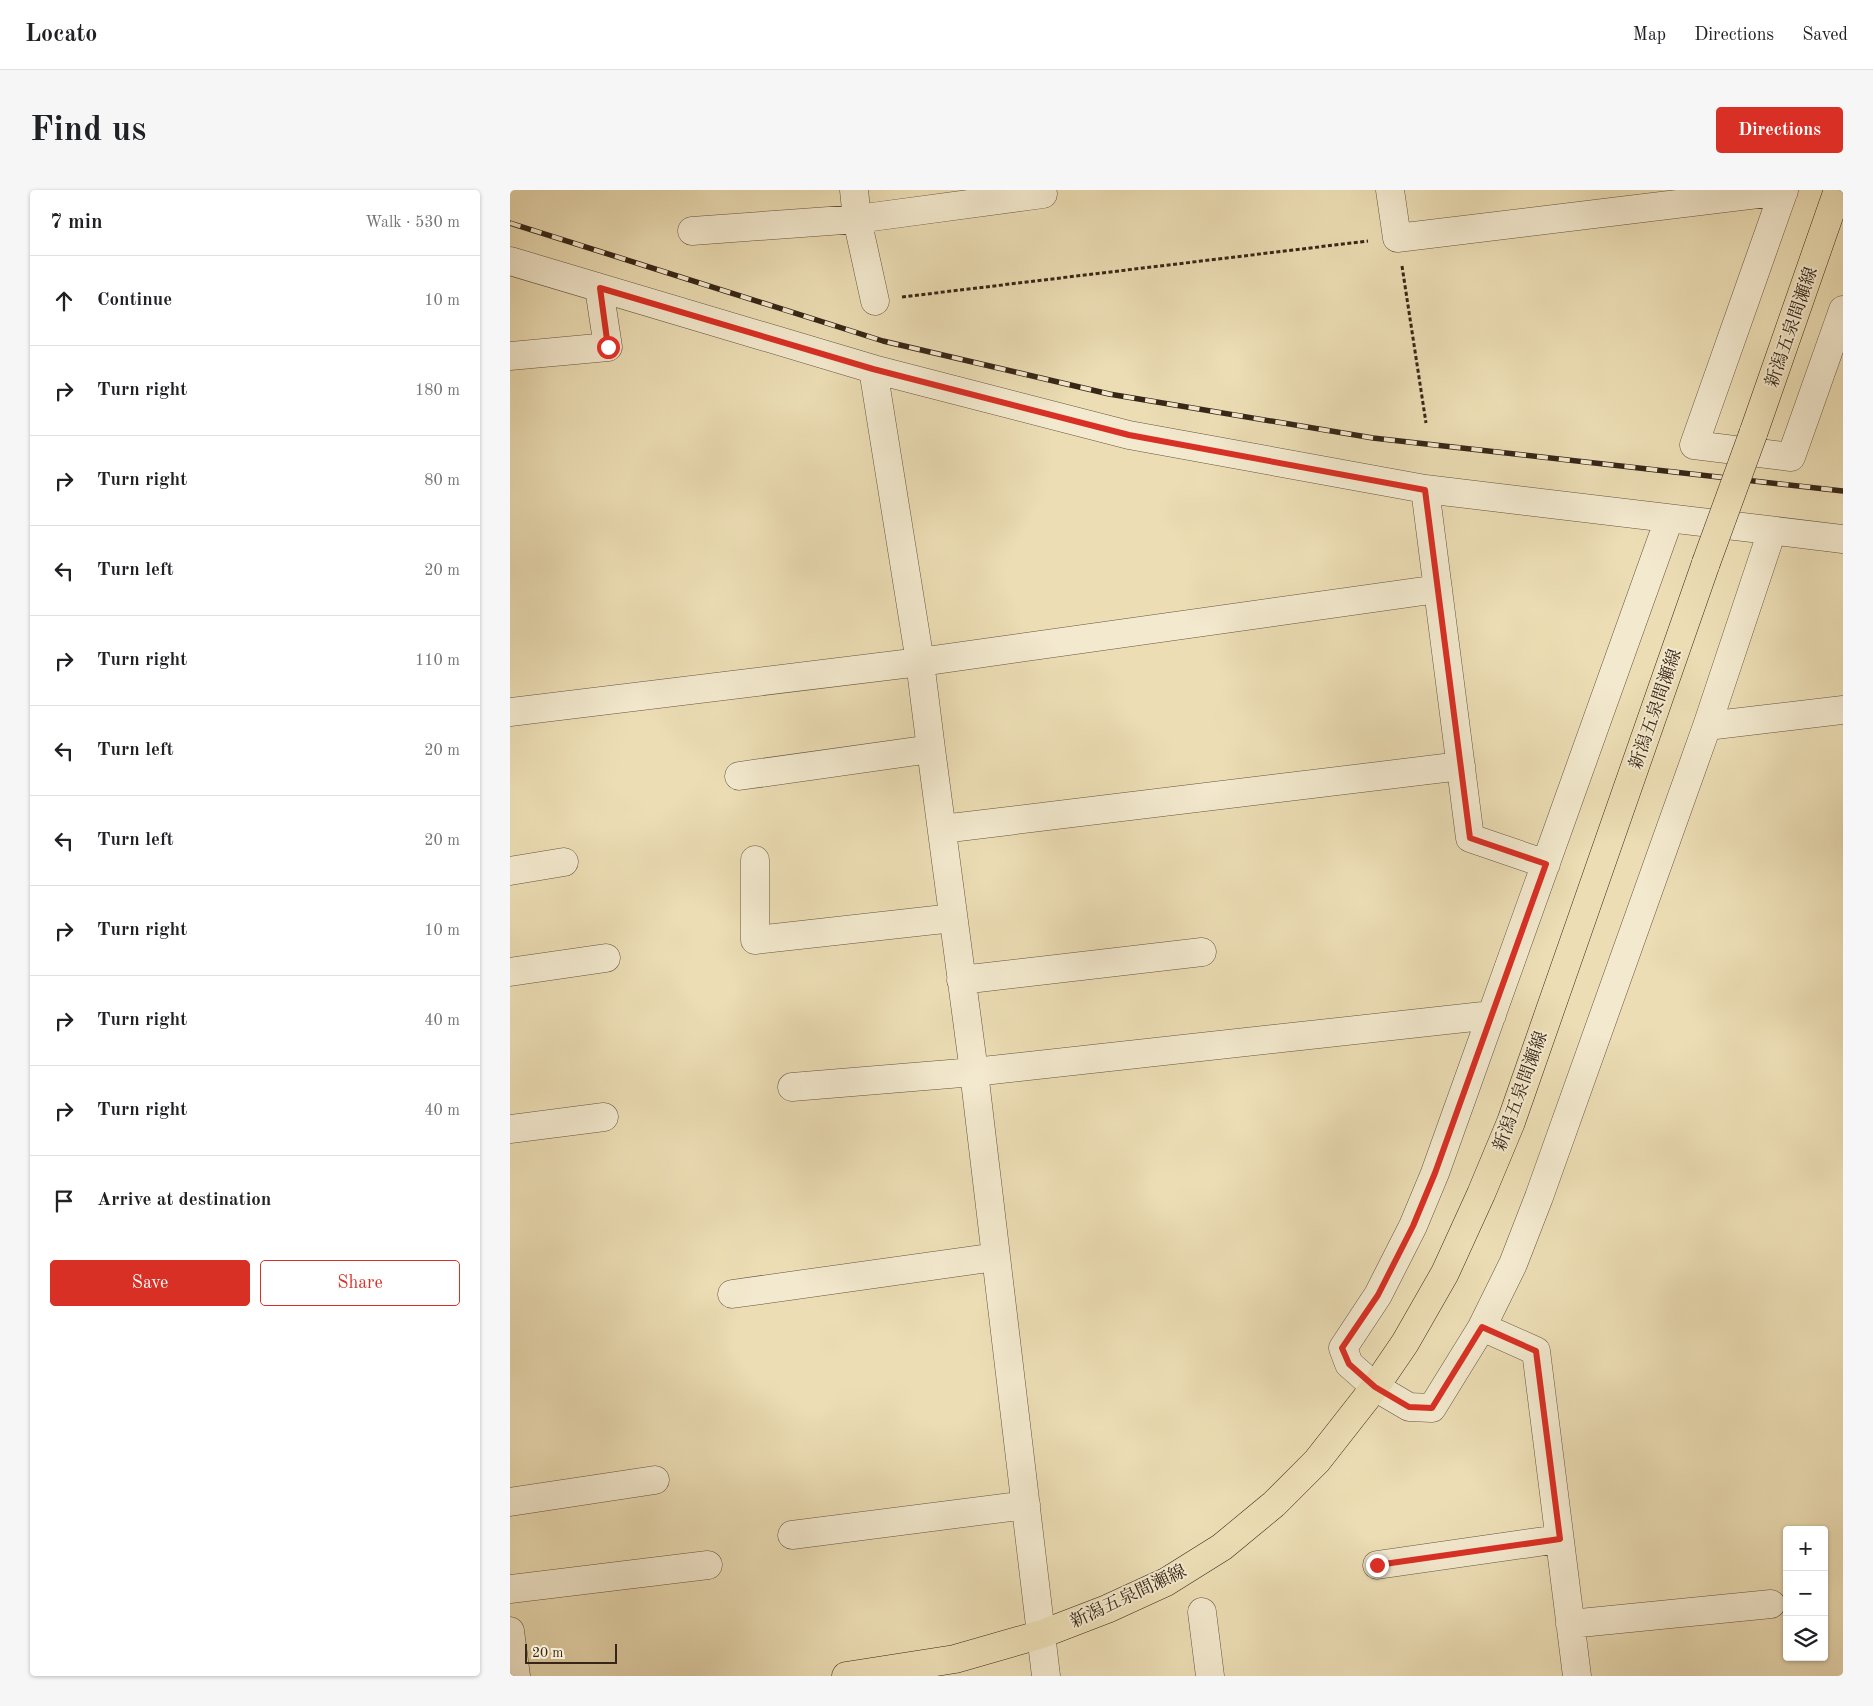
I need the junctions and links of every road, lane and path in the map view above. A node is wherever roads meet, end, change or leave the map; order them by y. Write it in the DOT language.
graph roads {
  1 [pos="854,190"];
  2 [pos="1390,190"];
  3 [pos="1784,190"];
  4 [pos="1838,190"];
  5 [pos="1043,194"];
  6 [pos="858,219"];
  7 [pos="692,231"];
  8 [pos="1397,238"];
  9 [pos="510,261"];
  10 [pos="600,288"];
  11 [pos="874,301"];
  12 [pos="1843,310"];
  13 [pos="510,356"];
  14 [pos="873,369"];
  15 [pos="1426,423"];
  16 [pos="1425,490"];
  17 [pos="1669,519"];
  18 [pos="1772,531"];
  19 [pos="1843,539"];
  20 [pos="1438,589"];
  21 [pos="920,662"];
  22 [pos="1843,710"];
  23 [pos="510,712"];
  24 [pos="1707,726"];
  25 [pos="931,749"];
  26 [pos="1461,766"];
  27 [pos="739,776"];
  28 [pos="942,829"];
  29 [pos="756,860"];
  30 [pos="564,862"];
  31 [pos="1546,864"];
  32 [pos="510,871"];
  33 [pos="953,918"];
  34 [pos="1202,952"];
  35 [pos="606,958"];
  36 [pos="510,972"];
  37 [pos="962,980"];
  38 [pos="1492,1015"];
  39 [pos="974,1072"];
  40 [pos="792,1087"];
  41 [pos="604,1117"];
  42 [pos="510,1129"];
  43 [pos="996,1257"];
  44 [pos="732,1294"];
  45 [pos="1482,1327"];
  46 [pos="1375,1387"];
  47 [pos="655,1480"];
  48 [pos="510,1502"];
  49 [pos="1026,1505"];
  50 [pos="792,1534"];
  51 [pos="1560,1539"];
  52 [pos="708,1565"];
  53 [pos="1377,1565"];
  54 [pos="510,1589"];
  55 [pos="1771,1604"];
  56 [pos="1202,1612"];
  57 [pos="1570,1624"];
  58 [pos="510,1631"];
  59 [pos="1042,1634"];
  60 [pos="516,1676"];
  61 [pos="846,1676"];
  62 [pos="1046,1676"];
  63 [pos="1210,1676"];
  64 [pos="1577,1676"];
  1 -- 6 [label="street"];
  2 -- 8 [label="street"];
  3 -- 8 [label="street"];
  3 -- 12 [label="street"];
  4 -- 46 [label="main road, 新潟五泉間瀬線, bridge"];
  5 -- 6 [label="street"];
  6 -- 7 [label="street"];
  6 -- 11 [label="street"];
  8 -- 11 [label="path"];
  8 -- 15 [label="path"];
  9 -- 10 [label="street"];
  10 -- 13 [label="street"];
  10 -- 14 [label="street"];
  14 -- 16 [label="street"];
  14 -- 21 [label="street"];
  16 -- 17 [label="street"];
  16 -- 20 [label="street"];
  17 -- 18 [label="street"];
  17 -- 31 [label="street"];
  18 -- 19 [label="street"];
  18 -- 24 [label="street"];
  20 -- 21 [label="street"];
  20 -- 26 [label="street"];
  21 -- 23 [label="street"];
  21 -- 25 [label="street"];
  22 -- 24 [label="street"];
  24 -- 45 [label="street"];
  25 -- 27 [label="street"];
  25 -- 28 [label="street"];
  26 -- 28 [label="street"];
  26 -- 31 [label="street"];
  28 -- 33 [label="street"];
  29 -- 33 [label="street"];
  30 -- 32 [label="street"];
  31 -- 38 [label="street"];
  33 -- 37 [label="street"];
  34 -- 37 [label="street"];
  35 -- 36 [label="street"];
  37 -- 39 [label="street"];
  38 -- 39 [label="street"];
  38 -- 46 [label="street"];
  39 -- 40 [label="street"];
  39 -- 43 [label="street"];
  41 -- 42 [label="street"];
  43 -- 44 [label="street"];
  43 -- 49 [label="street"];
  45 -- 46 [label="street"];
  45 -- 51 [label="street"];
  46 -- 59 [label="main road, 新潟五泉間瀬線"];
  47 -- 48 [label="street"];
  49 -- 50 [label="street"];
  49 -- 59 [label="street"];
  51 -- 53 [label="street"];
  51 -- 57 [label="street"];
  52 -- 54 [label="street"];
  55 -- 57 [label="street"];
  56 -- 63 [label="street"];
  57 -- 64 [label="street"];
  58 -- 60 [label="street"];
  59 -- 61 [label="main road, 新潟五泉間瀬線"];
  59 -- 62 [label="street"];
}
